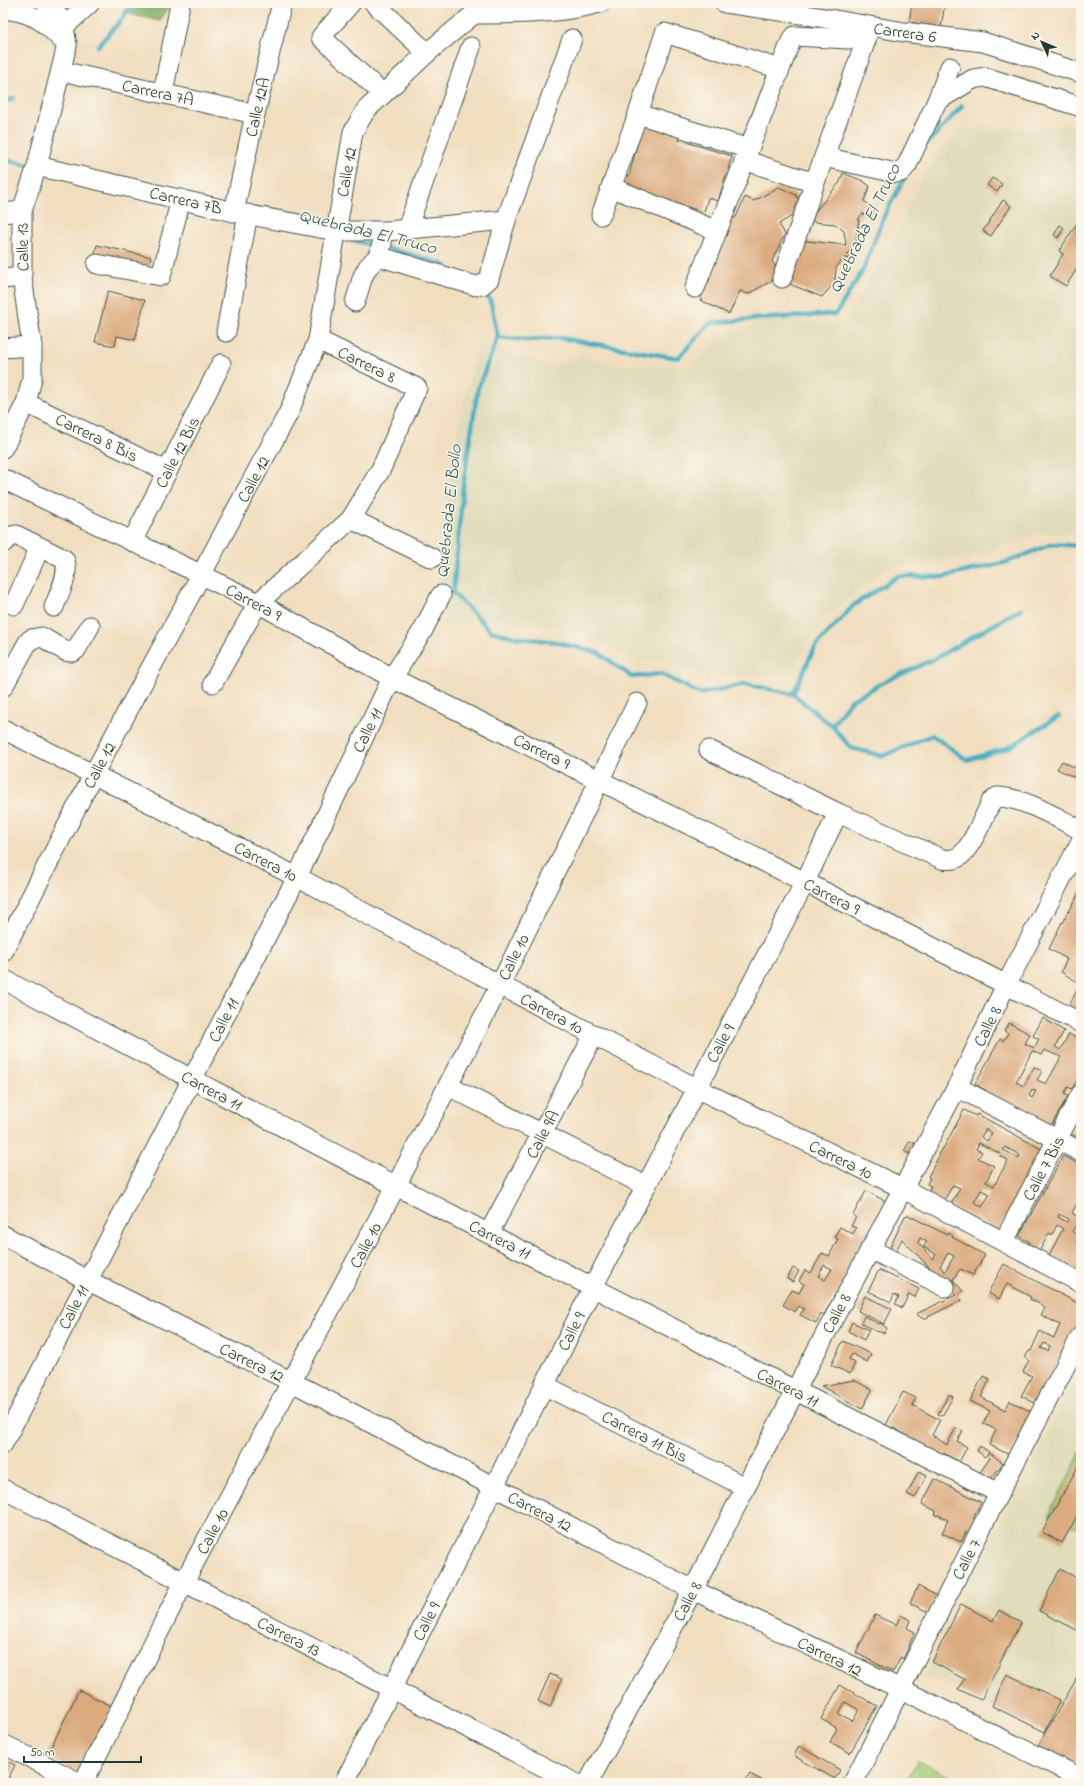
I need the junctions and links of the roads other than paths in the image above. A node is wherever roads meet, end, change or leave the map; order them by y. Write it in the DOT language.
graph roads {
  1 [pos="46,3"];
  2 [pos="90,3"];
  3 [pos="282,3"];
  4 [pos="351,3"];
  5 [pos="374,3"];
  6 [pos="600,3"];
  7 [pos="725,3"];
  8 [pos="180,4"];
  9 [pos="3,9"];
  10 [pos="469,9"];
  11 [pos="65,26"];
  12 [pos="867,33"];
  13 [pos="572,39"];
  14 [pos="67,45"];
  15 [pos="471,47"];
  16 [pos="427,53"];
  17 [pos="950,67"];
  18 [pos="780,69"];
  19 [pos="61,71"];
  20 [pos="1081,73"];
  21 [pos="163,93"];
  22 [pos="383,94"];
  23 [pos="937,101"];
  24 [pos="1081,107"];
  25 [pos="255,114"];
  26 [pos="638,114"];
  27 [pos="746,154"];
  28 [pos="824,157"];
  29 [pos="37,166"];
  30 [pos="815,182"];
  31 [pos="611,187"];
  32 [pos="181,199"];
  33 [pos="22,211"];
  34 [pos="3,213"];
  35 [pos="241,213"];
  36 [pos="601,215"];
  37 [pos="506,220"];
  38 [pos="407,229"];
  39 [pos="336,231"];
  40 [pos="386,231"];
  41 [pos="717,231"];
  42 [pos="378,256"];
  43 [pos="97,264"];
  44 [pos="22,277"];
  45 [pos="782,278"];
  46 [pos="3,280"];
  47 [pos="695,288"];
  48 [pos="356,302"];
  49 [pos="226,332"];
  50 [pos="318,340"];
  51 [pos="32,346"];
  52 [pos="3,348"];
  53 [pos="221,364"];
  54 [pos="26,403"];
  55 [pos="3,448"];
  56 [pos="167,471"];
  57 [pos="3,479"];
  58 [pos="351,519"];
  59 [pos="133,540"];
  60 [pos="3,543"];
  61 [pos="40,547"];
  62 [pos="432,558"];
  63 [pos="202,575"];
  64 [pos="441,595"];
  65 [pos="258,603"];
  66 [pos="14,606"];
  67 [pos="54,606"];
  68 [pos="90,626"];
  69 [pos="392,678"];
  70 [pos="213,683"];
  71 [pos="3,687"];
  72 [pos="637,703"];
  73 [pos="3,729"];
  74 [pos="709,750"];
  75 [pos="93,775"];
  76 [pos="600,780"];
  77 [pos="838,813"];
  78 [pos="1081,830"];
  79 [pos="1081,841"];
  80 [pos="297,876"];
  81 [pos="805,882"];
  82 [pos="3,952"];
  83 [pos="3,980"];
  84 [pos="500,985"];
  85 [pos="1006,985"];
  86 [pos="1081,1023"];
  87 [pos="594,1035"];
  88 [pos="192,1080"];
  89 [pos="448,1086"];
  90 [pos="957,1087"];
  91 [pos="696,1088"];
  92 [pos="1081,1094"];
  93 [pos="543,1133"];
  94 [pos="1058,1141"];
  95 [pos="1081,1152"];
  96 [pos="396,1186"];
  97 [pos="646,1186"];
  98 [pos="902,1188"];
  99 [pos="489,1233"];
  100 [pos="3,1235"];
  101 [pos="1004,1241"];
  102 [pos="870,1249"];
  103 [pos="87,1280"];
  104 [pos="1081,1283"];
  105 [pos="593,1287"];
  106 [pos="945,1287"];
  107 [pos="1081,1336"];
  108 [pos="292,1382"];
  109 [pos="544,1385"];
  110 [pos="795,1391"];
  111 [pos="3,1444"];
  112 [pos="494,1487"];
  113 [pos="745,1487"];
  114 [pos="3,1489"];
  115 [pos="999,1493"];
  116 [pos="184,1582"];
  117 [pos="693,1590"];
  118 [pos="392,1688"];
  119 [pos="901,1689"];
  120 [pos="3,1744"];
  121 [pos="1081,1778"];
  122 [pos="80,1783"];
  123 [pos="83,1783"];
  124 [pos="344,1783"];
  125 [pos="575,1783"];
  126 [pos="588,1783"];
  127 [pos="853,1783"];
  1 -- 11 [label="street"];
  2 -- 11 [label="street"];
  3 -- 25 [label="street, Calle 12A"];
  4 -- 22 [label="street"];
  5 -- 16 [label="street"];
  6 -- 10 [label="street"];
  7 -- 12 [label="street, Carrera 6"];
  8 -- 21 [label="street"];
  9 -- 14 [label="street"];
  10 -- 16 [label="street, Calle 12"];
  11 -- 14 [label="street, Calle 13"];
  12 -- 18 [label="street"];
  12 -- 20 [label="street, Carrera 6"];
  12 -- 28 [label="street"];
  13 -- 37 [label="street"];
  14 -- 19 [label="street, Calle 13"];
  15 -- 38 [label="street"];
  16 -- 22 [label="street, Calle 12"];
  17 -- 23 [label="street"];
  18 -- 26 [label="street"];
  18 -- 27 [label="street"];
  19 -- 21 [label="street, Carrera 7A"];
  19 -- 29 [label="street, Calle 13"];
  21 -- 25 [label="street, Carrera 7A"];
  22 -- 39 [label="street, Calle 12"];
  23 -- 24 [label="street"];
  23 -- 28 [label="street"];
  25 -- 35 [label="street, Calle 12A"];
  26 -- 27 [label="street"];
  26 -- 31 [label="street"];
  27 -- 30 [label="street"];
  27 -- 41 [label="street"];
  28 -- 30 [label="street"];
  29 -- 32 [label="street, Carrera 7B"];
  29 -- 33 [label="street, Calle 13"];
  30 -- 45 [label="street"];
  31 -- 36 [label="street"];
  31 -- 41 [label="street"];
  32 -- 35 [label="street, Carrera 7B"];
  32 -- 43 [label="street"];
  33 -- 34 [label="street"];
  33 -- 44 [label="street, Calle 13"];
  35 -- 39 [label="street, Carrera 7B"];
  35 -- 49 [label="street, Calle 12A"];
  37 -- 38 [label="street, Carrera 7B"];
  37 -- 42 [label="street"];
  38 -- 40 [label="street, Carrera 7B"];
  39 -- 40 [label="street, Carrera 7B"];
  39 -- 50 [label="street, Calle 12"];
  40 -- 42 [label="street"];
  41 -- 47 [label="street"];
  42 -- 48 [label="street"];
  44 -- 46 [label="street"];
  44 -- 51 [label="street, Calle 13"];
  50 -- 58 [label="street, Carrera 8"];
  50 -- 63 [label="street, Calle 12"];
  51 -- 52 [label="street"];
  51 -- 54 [label="street, Calle 13"];
  53 -- 56 [label="street, Calle 12 Bis"];
  54 -- 55 [label="street, Calle 13"];
  54 -- 56 [label="street, Carrera 8 Bis"];
  56 -- 59 [label="street, Calle 12 Bis"];
  57 -- 59 [label="street, Carrera 9"];
  58 -- 62 [label="street"];
  58 -- 65 [label="street"];
  59 -- 63 [label="street, Carrera 9"];
  60 -- 61 [label="street"];
  61 -- 66 [label="street"];
  61 -- 67 [label="street"];
  63 -- 65 [label="street, Carrera 9"];
  63 -- 75 [label="street, Calle 12"];
  64 -- 69 [label="street, Calle 11"];
  65 -- 69 [label="street, Carrera 9"];
  65 -- 70 [label="street"];
  68 -- 71 [label="street"];
  69 -- 76 [label="street, Carrera 9"];
  69 -- 80 [label="street, Calle 11"];
  72 -- 76 [label="street, Calle 10"];
  73 -- 75 [label="street, Carrera 10"];
  74 -- 77 [label="street"];
  75 -- 80 [label="street, Carrera 10"];
  75 -- 82 [label="street, Calle 12"];
  76 -- 81 [label="street, Carrera 9"];
  76 -- 84 [label="street, Calle 10"];
  77 -- 78 [label="street"];
  77 -- 81 [label="street, Calle 9"];
  79 -- 85 [label="street, Calle 8"];
  80 -- 84 [label="street, Carrera 10"];
  80 -- 88 [label="street, Calle 11"];
  81 -- 85 [label="street, Carrera 9"];
  81 -- 91 [label="street, Calle 9"];
  83 -- 88 [label="street, Carrera 11"];
  84 -- 87 [label="street, Carrera 10"];
  84 -- 89 [label="street, Calle 10"];
  85 -- 86 [label="street, Carrera 9"];
  85 -- 90 [label="street, Calle 8"];
  87 -- 91 [label="street, Carrera 10"];
  87 -- 93 [label="street, Calle 9A"];
  88 -- 96 [label="street, Carrera 11"];
  88 -- 103 [label="street, Calle 11"];
  89 -- 93 [label="street"];
  89 -- 96 [label="street, Calle 10"];
  90 -- 94 [label="street"];
  90 -- 98 [label="street, Calle 8"];
  91 -- 97 [label="street, Calle 9"];
  91 -- 98 [label="street, Carrera 10"];
  92 -- 94 [label="street, Calle 7 Bis"];
  93 -- 97 [label="street"];
  93 -- 99 [label="street, Calle 9A"];
  94 -- 95 [label="street"];
  94 -- 101 [label="street, Calle 7 Bis"];
  96 -- 99 [label="street, Carrera 11"];
  96 -- 108 [label="street, Calle 10"];
  97 -- 105 [label="street, Calle 9"];
  98 -- 101 [label="street, Carrera 10"];
  98 -- 102 [label="street, Calle 8"];
  99 -- 105 [label="street, Carrera 11"];
  100 -- 103 [label="street, Carrera 12"];
  101 -- 104 [label="street, Carrera 10"];
  102 -- 106 [label="street"];
  102 -- 110 [label="street, Calle 8"];
  103 -- 108 [label="street, Carrera 12"];
  103 -- 111 [label="street, Calle 11"];
  105 -- 109 [label="street, Calle 9"];
  105 -- 110 [label="street, Carrera 11"];
  107 -- 115 [label="street, Calle 7"];
  108 -- 112 [label="street, Carrera 12"];
  108 -- 116 [label="street, Calle 10"];
  109 -- 112 [label="street, Calle 9"];
  109 -- 113 [label="street, Carrera 11 Bis"];
  110 -- 113 [label="street, Calle 8"];
  110 -- 115 [label="street, Carrera 11"];
  112 -- 117 [label="street, Carrera 12"];
  112 -- 118 [label="street, Calle 9"];
  113 -- 117 [label="street, Calle 8"];
  114 -- 116 [label="street, Carrera 13"];
  115 -- 119 [label="street, Calle 7"];
  116 -- 118 [label="street, Carrera 13"];
  116 -- 123 [label="street, Calle 10"];
  117 -- 119 [label="street, Carrera 12"];
  117 -- 126 [label="street, Calle 8"];
  118 -- 124 [label="street, Calle 9"];
  118 -- 125 [label="street, Carrera 13"];
  119 -- 121 [label="street, Carrera 12"];
  119 -- 127 [label="street, Calle 7"];
  120 -- 122 [label="street"];
}
